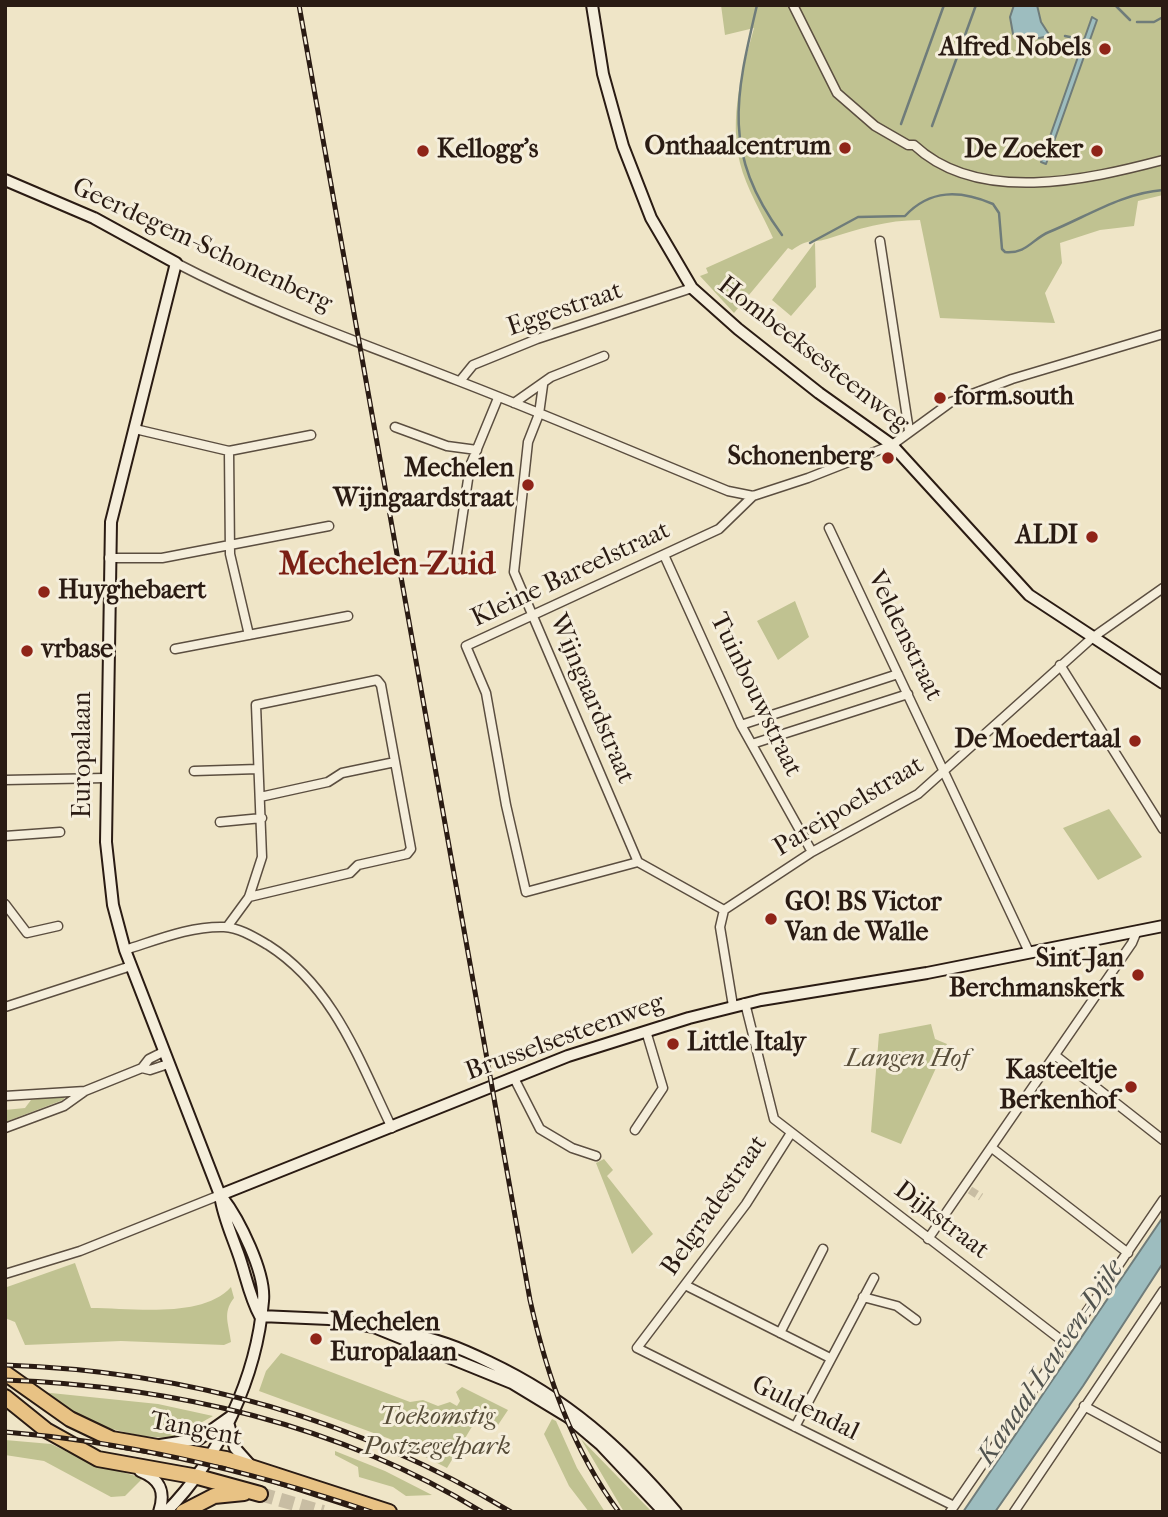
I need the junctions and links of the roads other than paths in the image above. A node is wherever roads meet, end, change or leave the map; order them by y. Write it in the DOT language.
graph roads {
  1 [pos="592,5"];
  2 [pos="793,5"];
  3 [pos="1163,160"];
  4 [pos="5,180"];
  5 [pos="880,241"];
  6 [pos="176,262"];
  7 [pos="692,288"];
  8 [pos="1163,334"];
  9 [pos="604,356"];
  10 [pos="460,381"];
  11 [pos="543,385"];
  12 [pos="498,398"];
  13 [pos="513,403"];
  14 [pos="539,414"];
  15 [pos="395,427"];
  16 [pos="135,429"];
  17 [pos="909,431"];
  18 [pos="311,435"];
  19 [pos="892,445"];
  20 [pos="477,450"];
  21 [pos="229,451"];
  22 [pos="753,496"];
  23 [pos="329,526"];
  24 [pos="829,528"];
  25 [pos="230,545"];
  26 [pos="664,555"];
  27 [pos="110,558"];
  28 [pos="456,560"];
  29 [pos="1163,588"];
  30 [pos="533,615"];
  31 [pos="348,616"];
  32 [pos="249,635"];
  33 [pos="1092,638"];
  34 [pos="175,649"];
  35 [pos="1060,665"];
  36 [pos="898,674"];
  37 [pos="1163,683"];
  38 [pos="908,694"];
  39 [pos="741,725"];
  40 [pos="752,744"];
  41 [pos="395,762"];
  42 [pos="257,769"];
  43 [pos="194,771"];
  44 [pos="946,772"];
  45 [pos="105,778"];
  46 [pos="5,780"];
  47 [pos="260,797"];
  48 [pos="262,818"];
  49 [pos="220,822"];
  50 [pos="1163,830"];
  51 [pos="60,832"];
  52 [pos="5,836"];
  53 [pos="812,852"];
  54 [pos="638,862"];
  55 [pos="248,897"];
  56 [pos="6,904"];
  57 [pos="724,910"];
  58 [pos="58,926"];
  59 [pos="1163,926"];
  60 [pos="227,927"];
  61 [pos="1137,931"];
  62 [pos="125,950"];
  63 [pos="1030,952"];
  64 [pos="131,966"];
  65 [pos="745,1003"];
  66 [pos="733,1006"];
  67 [pos="5,1007"];
  68 [pos="646,1031"];
  69 [pos="163,1052"];
  70 [pos="1056,1056"];
  71 [pos="168,1064"];
  72 [pos="142,1068"];
  73 [pos="514,1078"];
  74 [pos="85,1091"];
  75 [pos="5,1096"];
  76 [pos="5,1128"];
  77 [pos="392,1128"];
  78 [pos="635,1130"];
  79 [pos="792,1133"];
  80 [pos="1163,1140"];
  81 [pos="992,1148"];
  82 [pos="596,1156"];
  83 [pos="220,1195"];
  84 [pos="1163,1200"];
  85 [pos="928,1239"];
  86 [pos="823,1249"];
  87 [pos="1128,1254"];
  88 [pos="5,1275"];
  89 [pos="874,1278"];
  90 [pos="685,1285"];
  91 [pos="1162,1292"];
  92 [pos="863,1297"];
  93 [pos="260,1316"];
  94 [pos="916,1320"];
  95 [pos="396,1333"];
  96 [pos="780,1333"];
  97 [pos="1065,1343"];
  98 [pos="637,1348"];
  99 [pos="830,1358"];
  100 [pos="5,1373"];
  101 [pos="5,1397"];
  102 [pos="1084,1406"];
  103 [pos="229,1420"];
  104 [pos="795,1427"];
  105 [pos="160,1446"];
  106 [pos="1163,1449"];
  107 [pos="211,1456"];
  108 [pos="251,1466"];
  109 [pos="131,1468"];
  110 [pos="198,1477"];
  111 [pos="952,1509"];
  112 [pos="159,1512"];
  113 [pos="166,1512"];
  114 [pos="183,1512"];
  115 [pos="389,1512"];
  116 [pos="664,1512"];
  117 [pos="676,1512"];
  118 [pos="1014,1512"];
  1 -- 7 [label="street, Hombeeksesteenweg"];
  2 -- 3 [label="street"];
  4 -- 6 [label="street, Geerdegem-Schonenberg"];
  5 -- 17 [label="street"];
  6 -- 10 [label="street, Geerdegem-Schonenberg"];
  6 -- 16 [label="street, Europalaan"];
  7 -- 10 [label="street, Eggestraat"];
  7 -- 19 [label="street, Hombeeksesteenweg"];
  8 -- 17 [label="street"];
  9 -- 11 [label="street"];
  10 -- 12 [label="street, Geerdegem-Schonenberg"];
  11 -- 13 [label="street"];
  11 -- 14 [label="street, Wijngaardstraat"];
  12 -- 13 [label="street, Geerdegem-Schonenberg"];
  12 -- 20 [label="street"];
  13 -- 14 [label="street, Geerdegem-Schonenberg"];
  14 -- 22 [label="street, Geerdegem-Schonenberg"];
  14 -- 30 [label="street, Wijngaardstraat"];
  15 -- 20 [label="street"];
  16 -- 21 [label="street"];
  16 -- 27 [label="street, Europalaan"];
  17 -- 19 [label="street"];
  18 -- 21 [label="street"];
  19 -- 22 [label="street"];
  19 -- 33 [label="street, Hombeeksesteenweg"];
  20 -- 28 [label="street"];
  21 -- 25 [label="street"];
  22 -- 26 [label="street, Kleine Bareelstraat"];
  23 -- 25 [label="street"];
  24 -- 36 [label="street, Veldenstraat"];
  25 -- 27 [label="street"];
  25 -- 32 [label="street"];
  26 -- 30 [label="street, Kleine Bareelstraat"];
  26 -- 39 [label="street, Tuinbouwstraat"];
  27 -- 45 [label="street, Europalaan"];
  29 -- 33 [label="street, Pareipoelstraat"];
  30 -- 54 [label="street, Wijngaardstraat"];
  30 -- 54 [label="street, Kleine Bareelstraat"];
  31 -- 32 [label="street"];
  32 -- 34 [label="street"];
  33 -- 35 [label="street, Pareipoelstraat"];
  33 -- 37 [label="street, Hombeeksesteenweg"];
  35 -- 44 [label="street, Pareipoelstraat"];
  35 -- 50 [label="street"];
  36 -- 38 [label="street, Veldenstraat"];
  36 -- 39 [label="street"];
  38 -- 40 [label="street"];
  38 -- 44 [label="street, Veldenstraat"];
  39 -- 40 [label="street, Tuinbouwstraat"];
  40 -- 53 [label="street, Tuinbouwstraat"];
  41 -- 42 [label="street"];
  41 -- 47 [label="street"];
  41 -- 55 [label="street"];
  42 -- 43 [label="street"];
  42 -- 47 [label="street"];
  44 -- 53 [label="street, Pareipoelstraat"];
  44 -- 63 [label="street, Veldenstraat"];
  45 -- 46 [label="street"];
  45 -- 62 [label="street, Europalaan"];
  47 -- 48 [label="street"];
  48 -- 49 [label="street"];
  48 -- 55 [label="street"];
  51 -- 52 [label="street"];
  53 -- 57 [label="street, Pareipoelstraat"];
  54 -- 57 [label="street"];
  55 -- 60 [label="street"];
  56 -- 58 [label="street"];
  57 -- 66 [label="street"];
  59 -- 61 [label="street, Brusselsesteenweg"];
  60 -- 62 [label="street"];
  60 -- 77 [label="street"];
  61 -- 63 [label="street, Brusselsesteenweg"];
  61 -- 70 [label="street"];
  62 -- 64 [label="street, Europalaan"];
  63 -- 65 [label="street, Brusselsesteenweg"];
  64 -- 67 [label="street"];
  64 -- 69 [label="street, Europalaan"];
  65 -- 66 [label="street, Brusselsesteenweg"];
  65 -- 79 [label="street, Belgradestraat"];
  66 -- 68 [label="street, Brusselsesteenweg"];
  68 -- 73 [label="street, Brusselsesteenweg"];
  68 -- 78 [label="street"];
  69 -- 71 [label="street, Europalaan"];
  69 -- 72 [label="street"];
  70 -- 80 [label="street"];
  70 -- 81 [label="street"];
  71 -- 72 [label="street"];
  71 -- 83 [label="street, Europalaan"];
  72 -- 74 [label="street"];
  73 -- 77 [label="street, Brusselsesteenweg"];
  73 -- 82 [label="street"];
  74 -- 75 [label="street"];
  74 -- 76 [label="street"];
  77 -- 83 [label="street, Brusselsesteenweg"];
  79 -- 85 [label="street, Dijkstraat"];
  79 -- 90 [label="street, Belgradestraat"];
  81 -- 85 [label="street"];
  81 -- 87 [label="street"];
  83 -- 88 [label="street, Brusselsesteenweg"];
  83 -- 93 [label="street, Europalaan"];
  84 -- 87 [label="street"];
  85 -- 97 [label="street, Dijkstraat"];
  86 -- 96 [label="street"];
  87 -- 97 [label="street"];
  89 -- 92 [label="street"];
  90 -- 96 [label="street"];
  90 -- 98 [label="street, Belgradestraat"];
  91 -- 102 [label="street"];
  92 -- 94 [label="street"];
  92 -- 99 [label="street"];
  93 -- 95 [label="street"];
  93 -- 103 [label="street"];
  95 -- 116 [label="street"];
  95 -- 117 [label="street"];
  96 -- 99 [label="street"];
  97 -- 111 [label="street"];
  98 -- 104 [label="street, Guldendal"];
  99 -- 104 [label="street"];
  100 -- 105 [label="highway, Tangent"];
  101 -- 109 [label="highway, Tangent"];
  102 -- 106 [label="street"];
  102 -- 118 [label="street"];
  103 -- 105 [label="street"];
  103 -- 107 [label="street"];
  103 -- 108 [label="street"];
  104 -- 111 [label="street, Guldendal"];
  105 -- 107 [label="highway, Tangent"];
  107 -- 108 [label="highway, Tangent"];
  107 -- 110 [label="street"];
  108 -- 115 [label="highway, Tangent"];
  109 -- 110 [label="highway, Tangent"];
  109 -- 112 [label="street"];
  110 -- 113 [label="street"];
  110 -- 114 [label="highway, Tangent"];
}
